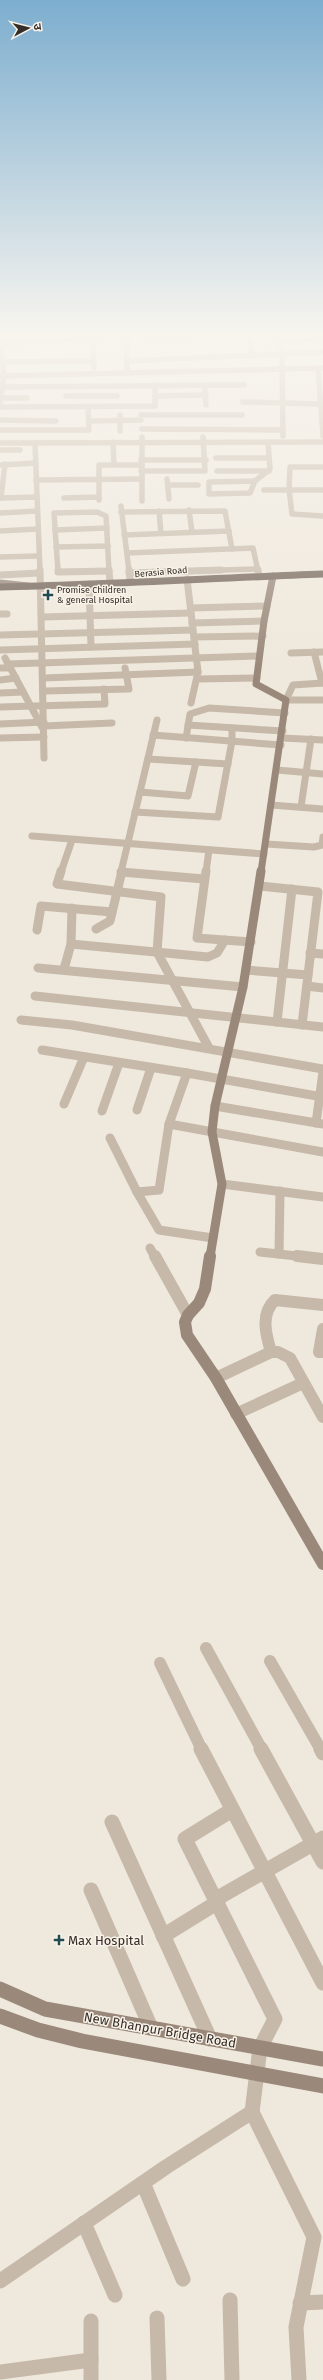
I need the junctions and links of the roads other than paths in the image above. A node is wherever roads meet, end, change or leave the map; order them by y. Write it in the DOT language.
graph roads {
  1 [pos="19,447"];
  2 [pos="33,447"];
  3 [pos="113,447"];
  4 [pos="142,447"];
  5 [pos="204,447"];
  6 [pos="268,447"];
  7 [pos="0,450"];
  8 [pos="171,453"];
  9 [pos="216,458"];
  10 [pos="269,458"];
  11 [pos="171,460"];
  12 [pos="206,460"];
  13 [pos="36,463"];
  14 [pos="3,464"];
  15 [pos="114,465"];
  16 [pos="141,465"];
  17 [pos="323,467"];
  18 [pos="169,471"];
  19 [pos="217,471"];
  20 [pos="269,471"];
  21 [pos="100,479"];
  22 [pos="142,479"];
  23 [pos="36,480"];
  24 [pos="2,481"];
  25 [pos="255,481"];
  26 [pos="168,485"];
  27 [pos="198,485"];
  28 [pos="289,489"];
  29 [pos="264,490"];
  30 [pos="323,490"];
  31 [pos="70,493"];
  32 [pos="36,497"];
  33 [pos="99,497"];
  34 [pos="0,498"];
  35 [pos="64,498"];
  36 [pos="169,499"];
  37 [pos="142,500"];
  38 [pos="189,510"];
  39 [pos="37,511"];
  40 [pos="159,511"];
  41 [pos="0,512"];
  42 [pos="323,516"];
  43 [pos="107,528"];
  44 [pos="37,529"];
  45 [pos="55,530"];
  46 [pos="0,531"];
  47 [pos="229,531"];
  48 [pos="192,532"];
  49 [pos="162,533"];
  50 [pos="124,535"];
  51 [pos="108,546"];
  52 [pos="56,547"];
  53 [pos="232,549"];
  54 [pos="127,553"];
  55 [pos="38,556"];
  56 [pos="0,557"];
  57 [pos="109,571"];
  58 [pos="258,572"];
  59 [pos="129,573"];
  60 [pos="38,574"];
  61 [pos="323,574"];
  62 [pos="0,575"];
  63 [pos="273,576"];
  64 [pos="187,579"];
  65 [pos="0,583"];
  66 [pos="90,584"];
  67 [pos="110,584"];
  68 [pos="130,584"];
  69 [pos="39,585"];
  70 [pos="0,586"];
  71 [pos="28,586"];
  72 [pos="0,590"];
  73 [pos="267,606"];
  74 [pos="191,611"];
  75 [pos="90,616"];
  76 [pos="42,617"];
  77 [pos="264,621"];
  78 [pos="91,633"];
  79 [pos="194,633"];
  80 [pos="43,634"];
  81 [pos="0,635"];
  82 [pos="264,636"];
  83 [pos="92,647"];
  84 [pos="44,649"];
  85 [pos="1,652"];
  86 [pos="291,652"];
  87 [pos="314,652"];
  88 [pos="323,652"];
  89 [pos="259,656"];
  90 [pos="198,657"];
  91 [pos="124,660"];
  92 [pos="44,663"];
  93 [pos="9,666"];
  94 [pos="0,668"];
  95 [pos="125,674"];
  96 [pos="198,676"];
  97 [pos="16,678"];
  98 [pos="44,678"];
  99 [pos="257,678"];
  100 [pos="0,680"];
  101 [pos="323,683"];
  102 [pos="104,689"];
  103 [pos="44,691"];
  104 [pos="23,692"];
  105 [pos="0,693"];
  106 [pos="286,700"];
  107 [pos="323,700"];
  108 [pos="191,703"];
  109 [pos="31,706"];
  110 [pos="44,706"];
  111 [pos="0,707"];
  112 [pos="285,713"];
  113 [pos="157,720"];
  114 [pos="112,723"];
  115 [pos="0,724"];
  116 [pos="188,725"];
  117 [pos="43,727"];
  118 [pos="232,728"];
  119 [pos="153,735"];
  120 [pos="0,738"];
  121 [pos="186,738"];
  122 [pos="282,738"];
  123 [pos="311,739"];
  124 [pos="323,740"];
  125 [pos="232,741"];
  126 [pos="44,758"];
  127 [pos="148,759"];
  128 [pos="196,762"];
  129 [pos="228,764"];
  130 [pos="277,770"];
  131 [pos="306,772"];
  132 [pos="323,774"];
  133 [pos="140,792"];
  134 [pos="271,805"];
  135 [pos="301,807"];
  136 [pos="323,809"];
  137 [pos="135,812"];
  138 [pos="32,836"];
  139 [pos="323,837"];
  140 [pos="72,840"];
  141 [pos="128,844"];
  142 [pos="266,844"];
  143 [pos="209,850"];
  144 [pos="264,854"];
  145 [pos="121,872"];
  146 [pos="204,879"];
  147 [pos="260,886"];
  148 [pos="292,889"];
  149 [pos="117,890"];
  150 [pos="72,908"];
  151 [pos="112,912"];
  152 [pos="96,929"];
  153 [pos="37,930"];
  154 [pos="225,940"];
  155 [pos="251,942"];
  156 [pos="71,944"];
  157 [pos="157,952"];
  158 [pos="310,954"];
  159 [pos="323,954"];
  160 [pos="38,968"];
  161 [pos="64,969"];
  162 [pos="246,970"];
  163 [pos="282,973"];
  164 [pos="308,975"];
  165 [pos="172,981"];
  166 [pos="307,986"];
  167 [pos="243,987"];
  168 [pos="323,988"];
  169 [pos="35,996"];
  170 [pos="189,1013"];
  171 [pos="236,1018"];
  172 [pos="22,1020"];
  173 [pos="277,1022"];
  174 [pos="302,1025"];
  175 [pos="323,1027"];
  176 [pos="209,1048"];
  177 [pos="42,1050"];
  178 [pos="228,1052"];
  179 [pos="84,1057"];
  180 [pos="119,1063"];
  181 [pos="151,1068"];
  182 [pos="323,1071"];
  183 [pos="187,1073"];
  184 [pos="221,1079"];
  185 [pos="321,1097"];
  186 [pos="64,1104"];
  187 [pos="215,1106"];
  188 [pos="137,1110"];
  189 [pos="102,1111"];
  190 [pos="320,1123"];
  191 [pos="169,1124"];
  192 [pos="212,1132"];
  193 [pos="110,1138"];
  194 [pos="323,1152"];
  195 [pos="222,1184"];
  196 [pos="280,1191"];
  197 [pos="137,1192"];
  198 [pos="323,1196"];
  199 [pos="213,1238"];
  200 [pos="150,1248"];
  201 [pos="260,1252"];
  202 [pos="279,1254"];
  203 [pos="323,1259"];
  204 [pos="323,1305"];
  205 [pos="188,1315"];
  206 [pos="323,1329"];
  207 [pos="271,1352"];
  208 [pos="323,1352"];
  209 [pos="216,1378"];
  210 [pos="304,1383"];
  211 [pos="322,1412"];
  212 [pos="236,1414"];
  213 [pos="323,1564"];
  214 [pos="206,1648"];
  215 [pos="270,1661"];
  216 [pos="160,1663"];
  217 [pos="323,1753"];
  218 [pos="232,1810"];
  219 [pos="112,1822"];
  220 [pos="318,1841"];
  221 [pos="323,1862"];
  222 [pos="264,1870"];
  223 [pos="91,1890"];
  224 [pos="217,1901"];
  225 [pos="163,1936"];
  226 [pos="323,1983"];
  227 [pos="0,1989"];
  228 [pos="0,2016"];
  229 [pos="151,2028"];
  230 [pos="210,2039"];
  231 [pos="260,2048"];
  232 [pos="323,2059"];
  233 [pos="256,2073"];
  234 [pos="323,2086"];
  235 [pos="252,2112"];
  236 [pos="143,2183"];
  237 [pos="84,2223"];
  238 [pos="183,2279"];
  239 [pos="0,2281"];
  240 [pos="115,2295"];
  241 [pos="230,2300"];
  242 [pos="323,2302"];
  243 [pos="300,2303"];
  244 [pos="157,2318"];
  245 [pos="91,2321"];
  246 [pos="91,2360"];
  247 [pos="0,2372"];
  248 [pos="91,2380"];
  249 [pos="159,2380"];
  250 [pos="232,2380"];
  251 [pos="299,2380"];
  1 -- 7 [label="street"];
  2 -- 13 [label="street"];
  3 -- 15 [label="street"];
  4 -- 16 [label="street"];
  5 -- 12 [label="street"];
  6 -- 10 [label="street"];
  8 -- 11 [label="street"];
  9 -- 10 [label="street"];
  10 -- 20 [label="street"];
  11 -- 12 [label="street"];
  11 -- 16 [label="street"];
  11 -- 18 [label="street"];
  12 -- 18 [label="street"];
  13 -- 14 [label="street"];
  13 -- 23 [label="street"];
  14 -- 24 [label="street"];
  15 -- 16 [label="street"];
  15 -- 21 [label="street"];
  16 -- 18 [label="street"];
  16 -- 22 [label="street"];
  17 -- 28 [label="street"];
  18 -- 26 [label="street"];
  19 -- 20 [label="street"];
  20 -- 25 [label="street"];
  21 -- 22 [label="street"];
  21 -- 23 [label="street"];
  21 -- 33 [label="street"];
  22 -- 37 [label="street"];
  23 -- 32 [label="street"];
  24 -- 34 [label="street"];
  25 -- 25 [label="street"];
  26 -- 27 [label="street"];
  26 -- 36 [label="street"];
  28 -- 29 [label="street"];
  28 -- 30 [label="street"];
  28 -- 42 [label="street"];
  31 -- 33 [label="street"];
  32 -- 34 [label="street"];
  32 -- 39 [label="street"];
  33 -- 35 [label="street"];
  38 -- 40 [label="street"];
  38 -- 47 [label="street"];
  38 -- 48 [label="street"];
  39 -- 41 [label="street"];
  39 -- 44 [label="street"];
  40 -- 49 [label="street"];
  40 -- 50 [label="street"];
  43 -- 45 [label="street"];
  43 -- 45 [label="street"];
  43 -- 51 [label="street"];
  44 -- 46 [label="street"];
  44 -- 55 [label="street"];
  45 -- 52 [label="street"];
  47 -- 48 [label="street"];
  47 -- 53 [label="street"];
  48 -- 49 [label="street"];
  49 -- 50 [label="street"];
  50 -- 54 [label="street"];
  51 -- 52 [label="street"];
  51 -- 57 [label="street"];
  52 -- 57 [label="street"];
  53 -- 54 [label="street"];
  53 -- 58 [label="street"];
  54 -- 59 [label="street"];
  55 -- 56 [label="street"];
  55 -- 60 [label="street"];
  57 -- 67 [label="street"];
  58 -- 59 [label="street"];
  58 -- 63 [label="main road, Berasia Road"];
  58 -- 64 [label="main road, Berasia Road"];
  59 -- 68 [label="street"];
  60 -- 62 [label="street"];
  60 -- 69 [label="street"];
  61 -- 63 [label="main road, Berasia Road"];
  63 -- 73 [label="street"];
  64 -- 68 [label="main road, Berasia Road"];
  64 -- 74 [label="street"];
  65 -- 71 [label="street"];
  66 -- 67 [label="main road, Berasia Road"];
  66 -- 69 [label="main road, Berasia Road"];
  66 -- 75 [label="street"];
  67 -- 68 [label="main road, Berasia Road"];
  69 -- 71 [label="main road, Berasia Road"];
  69 -- 76 [label="street"];
  70 -- 71 [label="main road, Berasia Road"];
  71 -- 72 [label="street"];
  73 -- 74 [label="street"];
  73 -- 77 [label="street"];
  74 -- 75 [label="street"];
  74 -- 79 [label="street"];
  75 -- 76 [label="street"];
  75 -- 78 [label="street"];
  76 -- 80 [label="street"];
  77 -- 79 [label="street"];
  77 -- 82 [label="street"];
  78 -- 79 [label="street"];
  78 -- 80 [label="street"];
  78 -- 83 [label="street"];
  79 -- 82 [label="street"];
  79 -- 83 [label="street"];
  79 -- 90 [label="street"];
  80 -- 81 [label="street"];
  80 -- 84 [label="street"];
  82 -- 89 [label="street"];
  83 -- 84 [label="street"];
  84 -- 85 [label="street"];
  84 -- 92 [label="street"];
  85 -- 93 [label="street"];
  86 -- 87 [label="street"];
  87 -- 88 [label="street"];
  87 -- 101 [label="street"];
  89 -- 90 [label="street"];
  89 -- 99 [label="street"];
  90 -- 91 [label="street"];
  90 -- 96 [label="street"];
  91 -- 92 [label="street"];
  91 -- 95 [label="street"];
  92 -- 93 [label="street"];
  92 -- 98 [label="street"];
  93 -- 94 [label="street"];
  93 -- 97 [label="street"];
  95 -- 96 [label="street"];
  95 -- 98 [label="street"];
  95 -- 102 [label="street"];
  96 -- 99 [label="street"];
  96 -- 108 [label="street"];
  97 -- 100 [label="street"];
  97 -- 104 [label="street"];
  98 -- 103 [label="street"];
  99 -- 106 [label="street"];
  101 -- 106 [label="street"];
  102 -- 103 [label="street"];
  102 -- 110 [label="street"];
  103 -- 110 [label="street"];
  104 -- 105 [label="street"];
  104 -- 109 [label="street"];
  106 -- 107 [label="street"];
  106 -- 112 [label="street"];
  109 -- 110 [label="street"];
  109 -- 111 [label="street"];
  109 -- 117 [label="street"];
  110 -- 117 [label="street"];
  112 -- 116 [label="street"];
  112 -- 122 [label="street"];
  113 -- 119 [label="street"];
  114 -- 117 [label="street"];
  115 -- 117 [label="street"];
  116 -- 118 [label="street"];
  116 -- 121 [label="street"];
  117 -- 120 [label="street"];
  117 -- 126 [label="street"];
  118 -- 122 [label="street"];
  118 -- 125 [label="street"];
  119 -- 121 [label="street"];
  119 -- 127 [label="street"];
  121 -- 125 [label="street"];
  122 -- 123 [label="street"];
  122 -- 125 [label="street"];
  122 -- 130 [label="street"];
  123 -- 124 [label="street"];
  123 -- 131 [label="street"];
  125 -- 129 [label="street"];
  127 -- 128 [label="street"];
  127 -- 133 [label="street"];
  128 -- 129 [label="street"];
  128 -- 133 [label="street"];
  129 -- 137 [label="street"];
  130 -- 131 [label="street"];
  130 -- 134 [label="street"];
  131 -- 132 [label="street"];
  131 -- 135 [label="street"];
  133 -- 137 [label="street"];
  134 -- 135 [label="street"];
  134 -- 142 [label="street"];
  135 -- 136 [label="street"];
  137 -- 141 [label="street"];
  138 -- 140 [label="street"];
  139 -- 142 [label="street"];
  140 -- 141 [label="street"];
  140 -- 149 [label="street"];
  141 -- 143 [label="street"];
  141 -- 145 [label="street"];
  142 -- 144 [label="street"];
  143 -- 144 [label="street"];
  143 -- 146 [label="street"];
  144 -- 147 [label="street"];
  145 -- 146 [label="street"];
  145 -- 149 [label="street"];
  146 -- 154 [label="street"];
  147 -- 148 [label="street"];
  147 -- 155 [label="street"];
  148 -- 158 [label="street"];
  148 -- 163 [label="street"];
  149 -- 151 [label="street"];
  149 -- 157 [label="street"];
  150 -- 151 [label="street"];
  150 -- 153 [label="street"];
  150 -- 156 [label="street"];
  151 -- 152 [label="street"];
  154 -- 155 [label="street"];
  154 -- 157 [label="street"];
  155 -- 162 [label="street"];
  156 -- 157 [label="street"];
  156 -- 161 [label="street"];
  157 -- 165 [label="street"];
  158 -- 159 [label="street"];
  158 -- 164 [label="street"];
  160 -- 161 [label="street"];
  161 -- 165 [label="street"];
  162 -- 163 [label="street"];
  162 -- 167 [label="street"];
  163 -- 164 [label="street"];
  163 -- 173 [label="street"];
  164 -- 166 [label="street"];
  165 -- 167 [label="street"];
  165 -- 170 [label="street"];
  166 -- 168 [label="street"];
  166 -- 174 [label="street"];
  167 -- 171 [label="street"];
  169 -- 170 [label="street"];
  170 -- 171 [label="street"];
  170 -- 176 [label="street"];
  171 -- 173 [label="street"];
  171 -- 178 [label="street"];
  172 -- 176 [label="street"];
  173 -- 174 [label="street"];
  174 -- 175 [label="street"];
  176 -- 178 [label="street"];
  177 -- 179 [label="street"];
  178 -- 182 [label="street"];
  178 -- 184 [label="street"];
  179 -- 180 [label="street"];
  179 -- 186 [label="street"];
  180 -- 181 [label="street"];
  180 -- 189 [label="street"];
  181 -- 183 [label="street"];
  181 -- 188 [label="street"];
  182 -- 185 [label="street"];
  183 -- 184 [label="street"];
  183 -- 191 [label="street"];
  184 -- 185 [label="street"];
  184 -- 187 [label="street"];
  185 -- 190 [label="street"];
  187 -- 190 [label="street"];
  187 -- 192 [label="street"];
  191 -- 192 [label="street"];
  191 -- 197 [label="street"];
  192 -- 194 [label="street"];
  192 -- 195 [label="street"];
  193 -- 197 [label="street"];
  195 -- 196 [label="street"];
  195 -- 199 [label="street"];
  196 -- 198 [label="street"];
  196 -- 202 [label="street"];
  197 -- 199 [label="street"];
  199 -- 205 [label="street"];
  200 -- 205 [label="street"];
  201 -- 202 [label="street"];
  202 -- 203 [label="street"];
  204 -- 207 [label="street"];
  205 -- 209 [label="street"];
  206 -- 208 [label="street"];
  207 -- 209 [label="street"];
  207 -- 210 [label="street"];
  209 -- 212 [label="street"];
  210 -- 211 [label="street"];
  210 -- 212 [label="street"];
  212 -- 213 [label="street"];
  214 -- 220 [label="street"];
  215 -- 217 [label="street"];
  216 -- 218 [label="street"];
  218 -- 222 [label="street"];
  218 -- 224 [label="street"];
  219 -- 225 [label="street"];
  220 -- 221 [label="street"];
  220 -- 222 [label="street"];
  222 -- 224 [label="street"];
  222 -- 226 [label="street"];
  223 -- 229 [label="street"];
  224 -- 225 [label="street"];
  224 -- 231 [label="street"];
  225 -- 230 [label="street"];
  227 -- 229 [label="street, New Bhanpur Bridge Road"];
  228 -- 233 [label="street, New Bhanpur Bridge Road"];
  229 -- 230 [label="street, New Bhanpur Bridge Road"];
  230 -- 231 [label="street, New Bhanpur Bridge Road"];
  231 -- 232 [label="street, New Bhanpur Bridge Road"];
  231 -- 233 [label="street"];
  233 -- 234 [label="street, New Bhanpur Bridge Road"];
  233 -- 235 [label="street"];
  235 -- 236 [label="street"];
  235 -- 243 [label="street"];
  236 -- 237 [label="street"];
  236 -- 238 [label="street"];
  237 -- 239 [label="street"];
  237 -- 240 [label="street"];
  241 -- 250 [label="street"];
  242 -- 243 [label="street"];
  243 -- 251 [label="street"];
  244 -- 249 [label="street"];
  245 -- 246 [label="street"];
  246 -- 247 [label="street"];
  246 -- 248 [label="street"];
}
